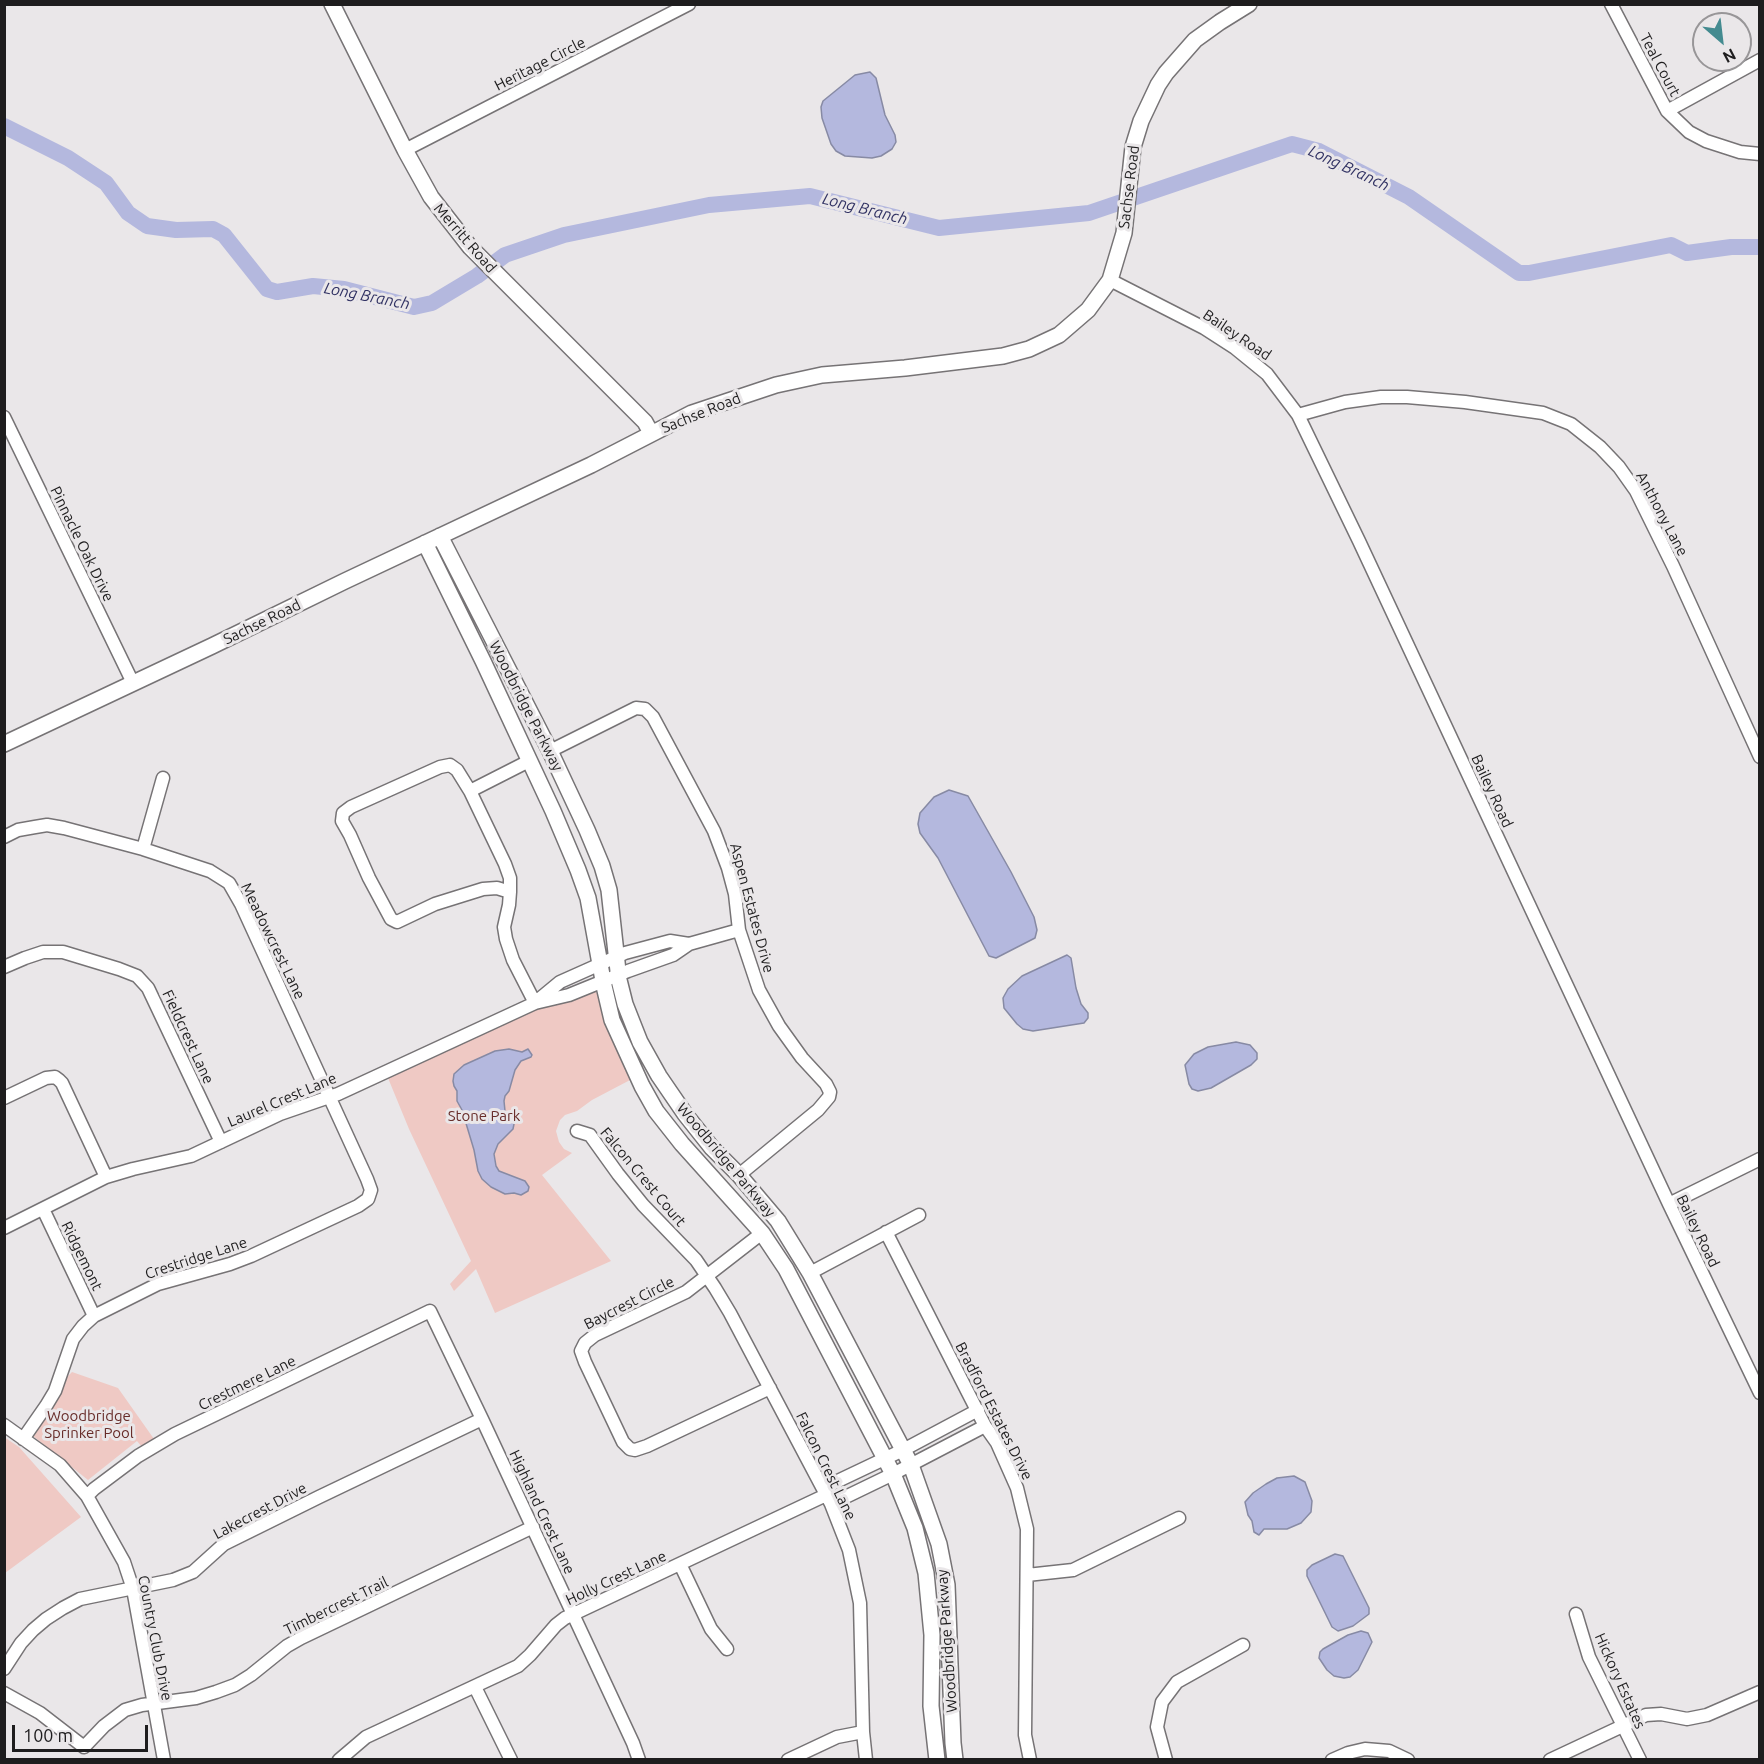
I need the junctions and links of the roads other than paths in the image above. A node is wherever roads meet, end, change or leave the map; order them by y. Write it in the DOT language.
graph roads {
  1 [pos="333,4"];
  2 [pos="689,4"];
  3 [pos="1249,4"];
  4 [pos="1611,4"];
  5 [pos="1760,60"];
  6 [pos="1667,111"];
  7 [pos="405,150"];
  8 [pos="1760,154"];
  9 [pos="1110,280"];
  10 [pos="1298,415"];
  11 [pos="4,417"];
  12 [pos="651,433"];
  13 [pos="440,536"];
  14 [pos="425,543"];
  15 [pos="133,683"];
  16 [pos="4,744"];
  17 [pos="550,751"];
  18 [pos="1760,757"];
  19 [pos="529,761"];
  20 [pos="163,778"];
  21 [pos="470,791"];
  22 [pos="4,837"];
  23 [pos="143,849"];
  24 [pos="510,892"];
  25 [pos="739,930"];
  26 [pos="689,944"];
  27 [pos="616,957"];
  28 [pos="600,964"];
  29 [pos="4,967"];
  30 [pos="618,974"];
  31 [pos="603,981"];
  32 [pos="535,1003"];
  33 [pos="330,1097"];
  34 [pos="4,1098"];
  35 [pos="578,1131"];
  36 [pos="221,1142"];
  37 [pos="1760,1159"];
  38 [pos="739,1175"];
  39 [pos="106,1177"];
  40 [pos="370,1194"];
  41 [pos="1669,1204"];
  42 [pos="43,1209"];
  43 [pos="919,1215"];
  44 [pos="4,1228"];
  45 [pos="886,1232"];
  46 [pos="762,1233"];
  47 [pos="810,1273"];
  48 [pos="706,1275"];
  49 [pos="430,1311"];
  50 [pos="94,1316"];
  51 [pos="770,1388"];
  52 [pos="1760,1393"];
  53 [pos="978,1410"];
  54 [pos="482,1419"];
  55 [pos="4,1425"];
  56 [pos="986,1425"];
  57 [pos="22,1438"];
  58 [pos="903,1450"];
  59 [pos="885,1458"];
  60 [pos="910,1465"];
  61 [pos="893,1474"];
  62 [pos="827,1496"];
  63 [pos="87,1497"];
  64 [pos="1179,1518"];
  65 [pos="533,1527"];
  66 [pos="680,1564"];
  67 [pos="1027,1575"];
  68 [pos="133,1589"];
  69 [pos="1576,1614"];
  70 [pos="573,1615"];
  71 [pos="1244,1646"];
  72 [pos="726,1649"];
  73 [pos="4,1669"];
  74 [pos="475,1687"];
  75 [pos="1760,1692"];
  76 [pos="4,1693"];
  77 [pos="154,1703"];
  78 [pos="1623,1725"];
  79 [pos="863,1732"];
  80 [pos="164,1760"];
  81 [pos="339,1760"];
  82 [pos="511,1760"];
  83 [pos="639,1760"];
  84 [pos="788,1760"];
  85 [pos="866,1760"];
  86 [pos="937,1760"];
  87 [pos="955,1760"];
  88 [pos="1030,1760"];
  89 [pos="1166,1760"];
  90 [pos="1332,1760"];
  91 [pos="1408,1760"];
  92 [pos="1550,1760"];
  93 [pos="1640,1760"];
  1 -- 7 [label="main road, Merritt Road"];
  2 -- 7 [label="street, Heritage Circle"];
  3 -- 9 [label="main road, Sachse Road"];
  4 -- 6 [label="street, Teal Court"];
  5 -- 6 [label="street"];
  6 -- 8 [label="street, Teal Court"];
  7 -- 12 [label="main road, Merritt Road"];
  9 -- 10 [label="street, Bailey Road"];
  9 -- 12 [label="main road, Sachse Road"];
  10 -- 18 [label="street, Anthony Lane"];
  10 -- 41 [label="street, Bailey Road"];
  11 -- 15 [label="street, Pinnacle Oak Drive"];
  12 -- 13 [label="main road, Sachse Road"];
  13 -- 14 [label="main road, Sachse Road"];
  13 -- 17 [label="main road, Woodbridge Parkway"];
  14 -- 15 [label="main road, Sachse Road"];
  14 -- 19 [label="main road, Woodbridge Parkway"];
  15 -- 16 [label="main road, Sachse Road"];
  17 -- 25 [label="street, Aspen Estates Drive"];
  17 -- 27 [label="main road, Woodbridge Parkway"];
  19 -- 21 [label="street"];
  19 -- 28 [label="main road, Woodbridge Parkway"];
  20 -- 23 [label="street"];
  21 -- 24 [label="street"];
  21 -- 24 [label="street"];
  22 -- 23 [label="street, Meadowcrest Lane"];
  23 -- 33 [label="street, Meadowcrest Lane"];
  24 -- 32 [label="street"];
  25 -- 26 [label="street"];
  25 -- 38 [label="street, Aspen Estates Drive"];
  26 -- 27 [label="street, Laurel Crest Lane"];
  26 -- 30 [label="street, Laurel Crest Lane"];
  27 -- 28 [label="street, Laurel Crest Lane"];
  27 -- 30 [label="main road, Woodbridge Parkway"];
  28 -- 31 [label="main road, Woodbridge Parkway"];
  28 -- 32 [label="street, Laurel Crest Lane"];
  29 -- 36 [label="street, Fieldcrest Lane"];
  30 -- 31 [label="street, Laurel Crest Lane"];
  30 -- 38 [label="main road, Woodbridge Parkway"];
  31 -- 32 [label="street, Laurel Crest Lane"];
  31 -- 46 [label="main road, Woodbridge Parkway"];
  32 -- 33 [label="street, Laurel Crest Lane"];
  33 -- 36 [label="street, Laurel Crest Lane"];
  33 -- 40 [label="street, Meadowcrest Lane"];
  34 -- 39 [label="street"];
  35 -- 48 [label="street, Falcon Crest Court"];
  36 -- 39 [label="street, Laurel Crest Lane"];
  37 -- 41 [label="street"];
  38 -- 47 [label="main road, Woodbridge Parkway"];
  39 -- 42 [label="street, Laurel Crest Lane"];
  40 -- 50 [label="street, Crestridge Lane"];
  41 -- 52 [label="street, Bailey Road"];
  42 -- 44 [label="street, Laurel Crest Lane"];
  42 -- 50 [label="street, Ridgemont"];
  43 -- 45 [label="street"];
  45 -- 47 [label="street"];
  45 -- 53 [label="street, Bradford Estates Drive"];
  46 -- 48 [label="street, Baycrest Circle"];
  46 -- 59 [label="main road, Woodbridge Parkway"];
  47 -- 58 [label="main road, Woodbridge Parkway"];
  48 -- 51 [label="street, Falcon Crest Lane"];
  48 -- 51 [label="street, Baycrest Circle"];
  49 -- 54 [label="street, Highland Crest Lane"];
  49 -- 63 [label="street, Crestmere Lane"];
  50 -- 57 [label="street, Crestridge Lane"];
  51 -- 62 [label="street, Falcon Crest Lane"];
  53 -- 56 [label="street, Bradford Estates Drive"];
  53 -- 58 [label="street, Holly Crest Lane"];
  54 -- 65 [label="street, Highland Crest Lane"];
  54 -- 68 [label="street, Lakecrest Drive"];
  55 -- 57 [label="street, Country Club Drive"];
  56 -- 60 [label="street, Holly Crest Lane"];
  56 -- 67 [label="street, Bradford Estates Drive"];
  57 -- 63 [label="street, Country Club Drive"];
  58 -- 59 [label="street, Holly Crest Lane"];
  58 -- 60 [label="main road, Woodbridge Parkway"];
  59 -- 61 [label="main road, Woodbridge Parkway"];
  59 -- 62 [label="street, Holly Crest Lane"];
  60 -- 61 [label="street, Holly Crest Lane"];
  60 -- 87 [label="main road, Woodbridge Parkway"];
  61 -- 62 [label="street, Holly Crest Lane"];
  61 -- 86 [label="main road, Woodbridge Parkway"];
  62 -- 66 [label="street, Holly Crest Lane"];
  62 -- 79 [label="street, Falcon Crest Lane"];
  63 -- 68 [label="street, Country Club Drive"];
  64 -- 67 [label="street"];
  65 -- 70 [label="street, Highland Crest Lane"];
  65 -- 77 [label="street, Timbercrest Trail"];
  66 -- 70 [label="street, Holly Crest Lane"];
  66 -- 72 [label="street"];
  67 -- 88 [label="street, Bradford Estates Drive"];
  68 -- 73 [label="street, Lakecrest Drive"];
  68 -- 77 [label="street, Country Club Drive"];
  69 -- 78 [label="street, Hickory Estates"];
  70 -- 74 [label="street, Holly Crest Lane"];
  70 -- 83 [label="street, Highland Crest Lane"];
  71 -- 89 [label="street"];
  74 -- 81 [label="street, Holly Crest Lane"];
  74 -- 82 [label="street"];
  75 -- 78 [label="street"];
  76 -- 77 [label="street, Timbercrest Trail"];
  77 -- 80 [label="street, Country Club Drive"];
  78 -- 92 [label="street"];
  78 -- 93 [label="street, Hickory Estates"];
  79 -- 84 [label="street"];
  79 -- 85 [label="street, Falcon Crest Lane"];
  90 -- 91 [label="street"];
}
